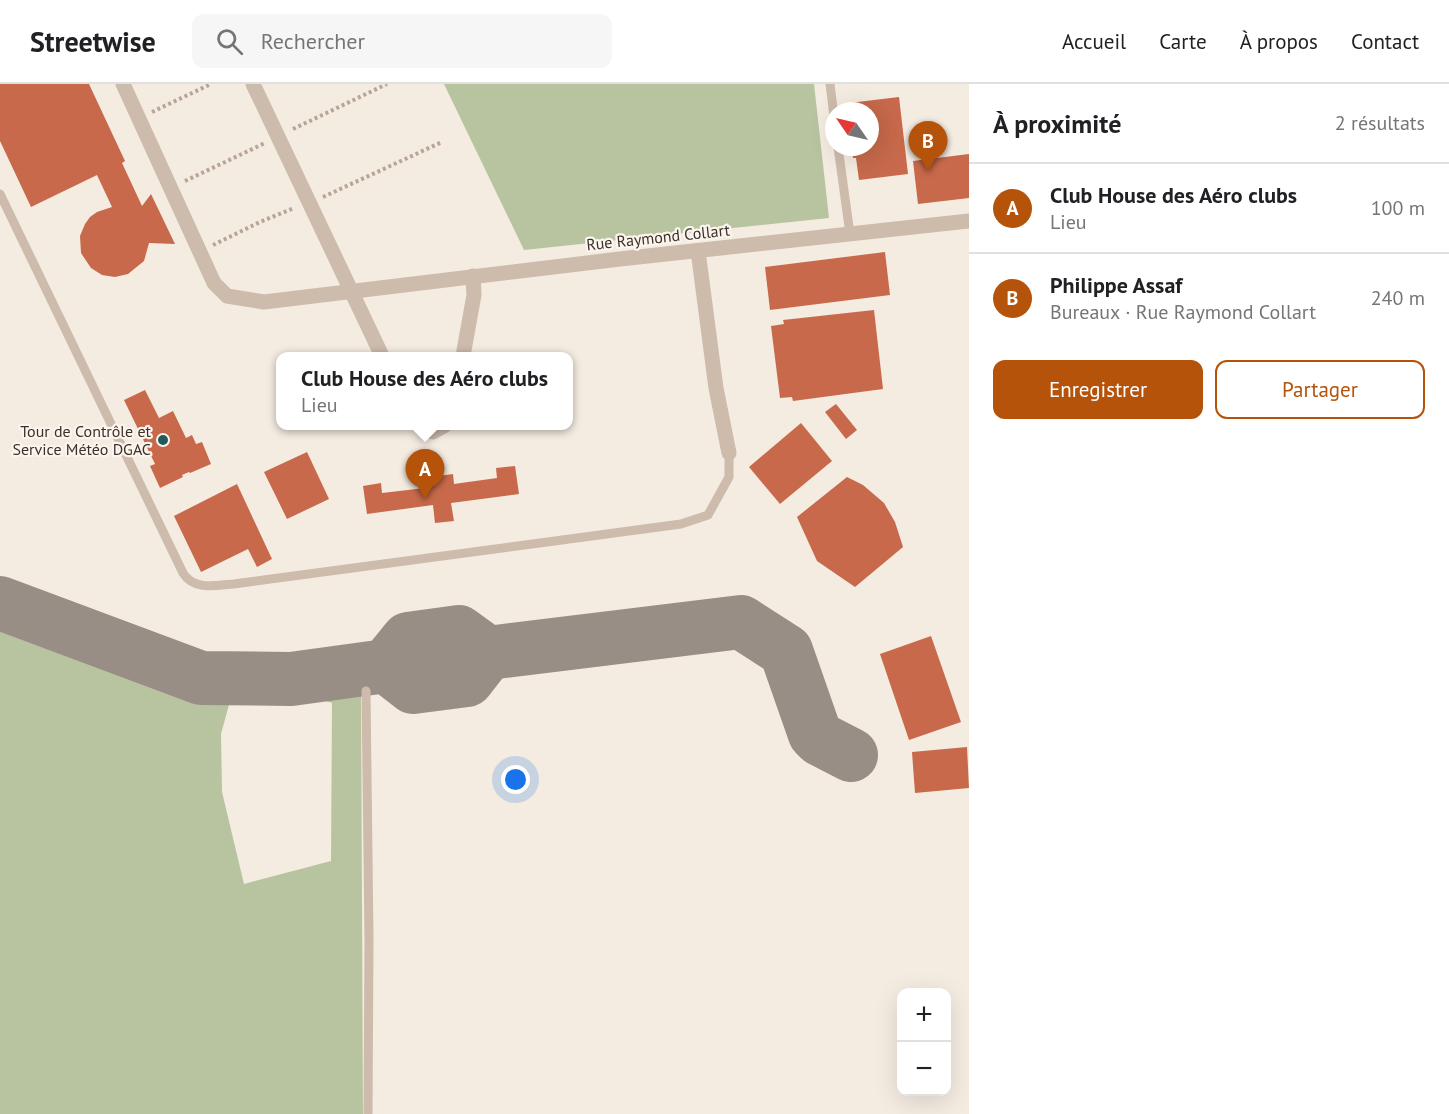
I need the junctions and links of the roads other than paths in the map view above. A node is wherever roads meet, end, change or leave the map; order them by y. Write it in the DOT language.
graph roads {
  1 [pos="123,84"];
  2 [pos="253,84"];
  3 [pos="830,84"];
  4 [pos="832,102"];
  5 [pos="839,156"];
  6 [pos="0,194"];
  7 [pos="969,221"];
  8 [pos="850,234"];
  9 [pos="698,250"];
  10 [pos="473,276"];
  11 [pos="352,291"];
  12 [pos="380,352"];
  13 [pos="464,352"];
  14 [pos="729,453"];
  15 [pos="366,691"];
  16 [pos="368,1114"];
  1 -- 11 [label="street, Rue Raymond Collart"];
  2 -- 11 [label="street"];
  3 -- 4 [label="lane"];
  5 -- 8 [label="lane"];
  6 -- 14 [label="lane"];
  7 -- 8 [label="street, Rue Raymond Collart"];
  8 -- 9 [label="street, Rue Raymond Collart"];
  9 -- 10 [label="street, Rue Raymond Collart"];
  9 -- 14 [label="street"];
  10 -- 11 [label="street, Rue Raymond Collart"];
  10 -- 13 [label="street"];
  11 -- 12 [label="street"];
  15 -- 16 [label="lane"];
}
